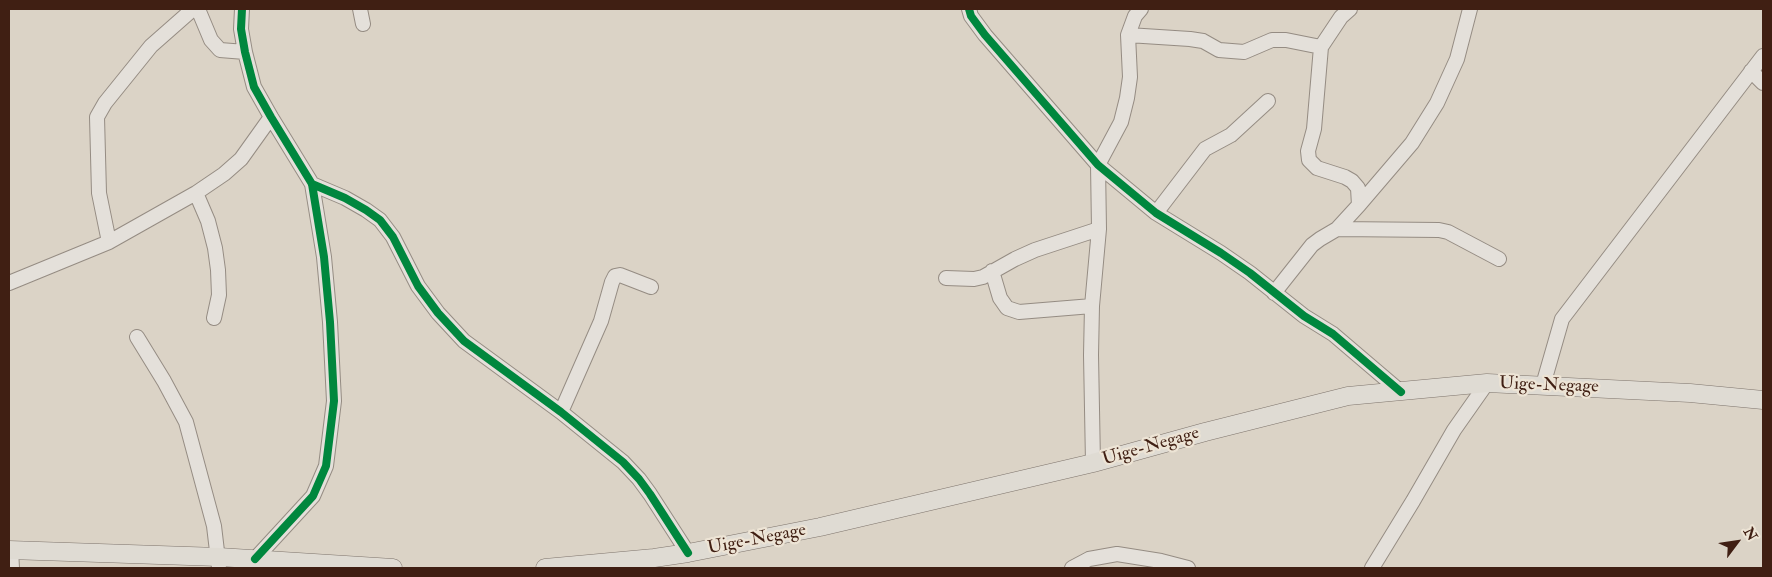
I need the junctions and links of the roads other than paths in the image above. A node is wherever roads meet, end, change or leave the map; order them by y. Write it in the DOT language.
graph roads {
  1 [pos="193,9"];
  2 [pos="198,9"];
  3 [pos="242,9"];
  4 [pos="360,9"];
  5 [pos="969,9"];
  6 [pos="1141,9"];
  7 [pos="1350,9"];
  8 [pos="1470,9"];
  9 [pos="363,24"];
  10 [pos="1128,35"];
  11 [pos="1321,46"];
  12 [pos="245,52"];
  13 [pos="1763,56"];
  14 [pos="1752,71"];
  15 [pos="1763,83"];
  16 [pos="1268,101"];
  17 [pos="271,117"];
  18 [pos="1098,165"];
  19 [pos="312,184"];
  20 [pos="196,193"];
  21 [pos="1360,206"];
  22 [pos="1156,213"];
  23 [pos="1099,229"];
  24 [pos="1337,229"];
  25 [pos="109,242"];
  26 [pos="1499,258"];
  27 [pos="992,271"];
  28 [pos="946,278"];
  29 [pos="9,283"];
  30 [pos="651,287"];
  31 [pos="1274,293"];
  32 [pos="1092,306"];
  33 [pos="214,318"];
  34 [pos="137,337"];
  35 [pos="1487,383"];
  36 [pos="1543,385"];
  37 [pos="1401,392"];
  38 [pos="1763,400"];
  39 [pos="561,412"];
  40 [pos="1093,463"];
  41 [pos="10,550"];
  42 [pos="688,554"];
  43 [pos="255,559"];
  44 [pos="219,562"];
  45 [pos="647,563"];
  46 [pos="12,568"];
  47 [pos="394,568"];
  48 [pos="545,568"];
  49 [pos="1072,568"];
  50 [pos="1188,568"];
  51 [pos="1372,568"];
  1 -- 25 [label="street"];
  2 -- 12 [label="street"];
  3 -- 12 [label="street"];
  4 -- 9 [label="street"];
  5 -- 18 [label="street"];
  6 -- 10 [label="street"];
  7 -- 11 [label="street"];
  8 -- 21 [label="street"];
  10 -- 11 [label="street"];
  10 -- 18 [label="street"];
  11 -- 21 [label="street"];
  12 -- 17 [label="street"];
  13 -- 14 [label="street"];
  14 -- 15 [label="street"];
  14 -- 36 [label="street"];
  16 -- 22 [label="street"];
  17 -- 19 [label="street"];
  17 -- 20 [label="street"];
  18 -- 22 [label="street"];
  18 -- 23 [label="street"];
  19 -- 39 [label="street"];
  19 -- 43 [label="street"];
  20 -- 25 [label="street"];
  20 -- 33 [label="street"];
  21 -- 24 [label="street"];
  22 -- 31 [label="street"];
  23 -- 27 [label="street"];
  23 -- 32 [label="street"];
  24 -- 26 [label="street"];
  24 -- 31 [label="street"];
  25 -- 29 [label="street"];
  27 -- 28 [label="street"];
  27 -- 32 [label="street"];
  30 -- 39 [label="street"];
  31 -- 37 [label="street"];
  32 -- 40 [label="street"];
  34 -- 44 [label="street"];
  35 -- 36 [label="main road, Uige-Negage"];
  35 -- 37 [label="main road, Uige-Negage"];
  35 -- 51 [label="street"];
  36 -- 38 [label="main road, Uige-Negage"];
  37 -- 40 [label="main road, Uige-Negage"];
  39 -- 42 [label="street"];
  40 -- 42 [label="main road, Uige-Negage"];
  41 -- 44 [label="main road"];
  41 -- 46 [label="street"];
  42 -- 45 [label="main road, Uige-Negage"];
  43 -- 44 [label="main road"];
  43 -- 47 [label="main road"];
  45 -- 48 [label="main road, Uige-Negage"];
  49 -- 50 [label="street"];
}
